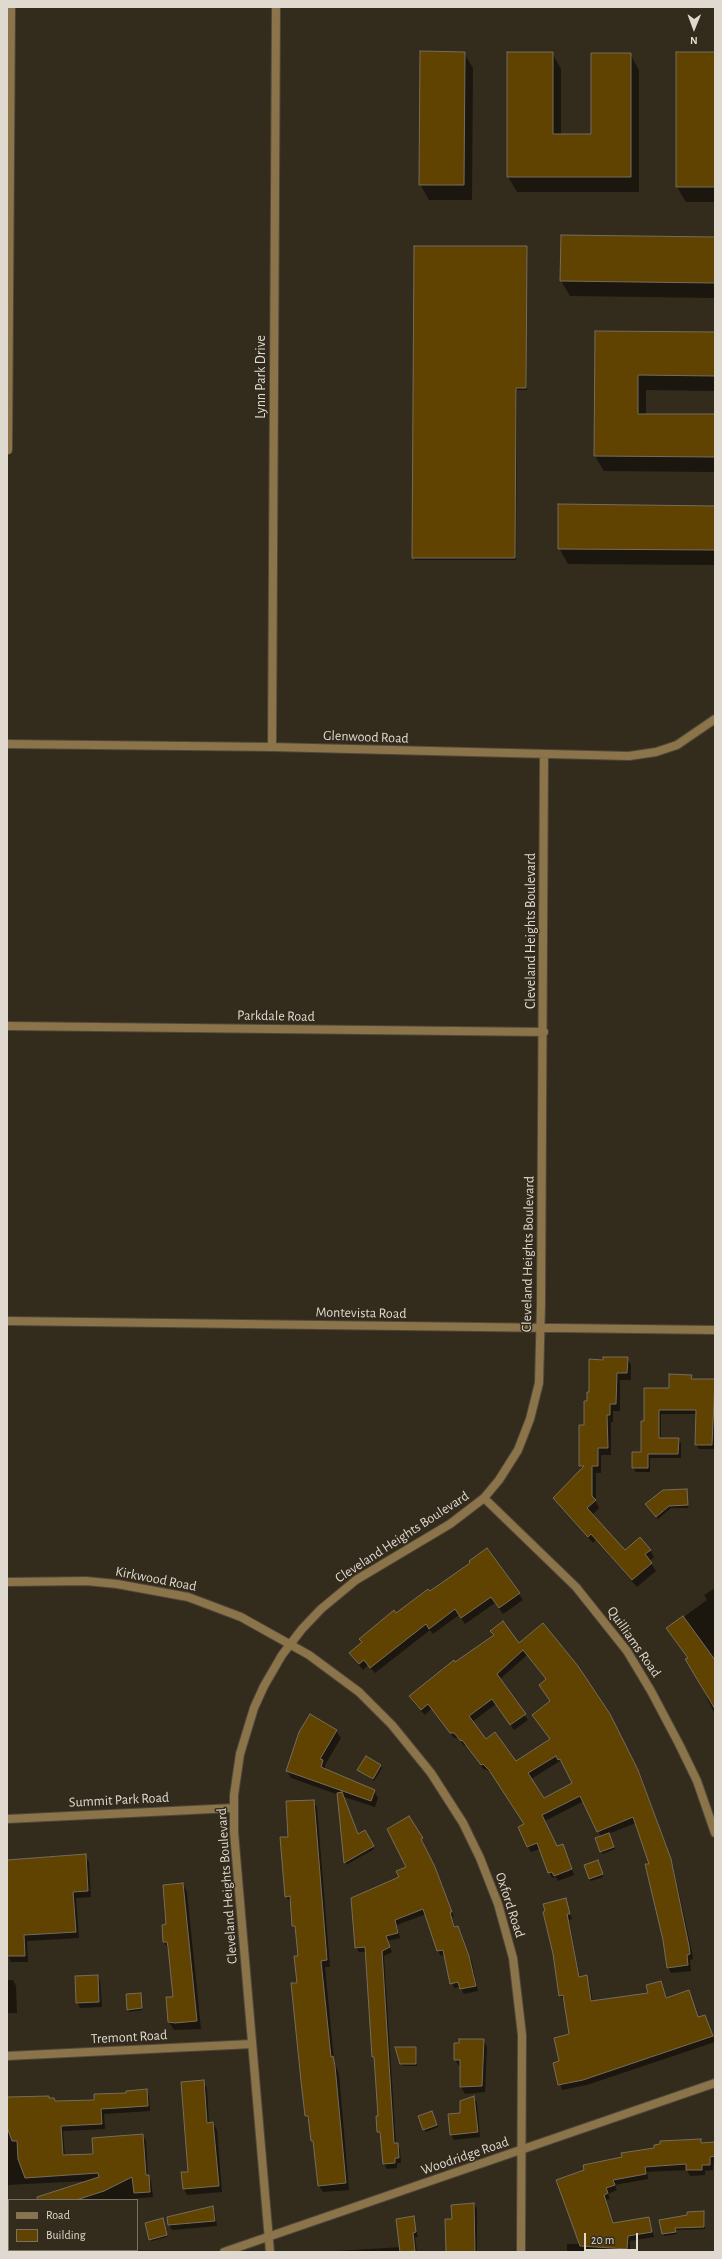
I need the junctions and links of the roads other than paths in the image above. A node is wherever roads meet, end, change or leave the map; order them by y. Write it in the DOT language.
graph roads {
  1 [pos="11,7"];
  2 [pos="276,7"];
  3 [pos="8,450"];
  4 [pos="715,719"];
  5 [pos="7,744"];
  6 [pos="272,747"];
  7 [pos="544,755"];
  8 [pos="7,1026"];
  9 [pos="544,1032"];
  10 [pos="7,1321"];
  11 [pos="540,1328"];
  12 [pos="715,1330"];
  13 [pos="484,1498"];
  14 [pos="7,1582"];
  15 [pos="290,1643"];
  16 [pos="233,1808"];
  17 [pos="7,1818"];
  18 [pos="715,1833"];
  19 [pos="252,2044"];
  20 [pos="7,2056"];
  21 [pos="715,2084"];
  22 [pos="522,2151"];
  23 [pos="269,2236"];
  24 [pos="224,2252"];
  25 [pos="270,2252"];
  26 [pos="521,2252"];
  1 -- 3 [label="street"];
  2 -- 6 [label="street, Lynn Park Drive"];
  4 -- 7 [label="street, Glenwood Road"];
  5 -- 6 [label="street, Glenwood Road"];
  6 -- 7 [label="street, Glenwood Road"];
  7 -- 9 [label="street, Cleveland Heights Boulevard"];
  8 -- 9 [label="street, Parkdale Road"];
  9 -- 11 [label="street, Cleveland Heights Boulevard"];
  10 -- 11 [label="street, Montevista Road"];
  11 -- 12 [label="street, Montevista Road"];
  11 -- 13 [label="street, Cleveland Heights Boulevard"];
  13 -- 15 [label="street, Cleveland Heights Boulevard"];
  13 -- 18 [label="street, Quilliams Road"];
  14 -- 15 [label="street, Kirkwood Road"];
  15 -- 16 [label="street, Cleveland Heights Boulevard"];
  15 -- 22 [label="street, Oxford Road"];
  16 -- 17 [label="street, Summit Park Road"];
  16 -- 19 [label="street, Cleveland Heights Boulevard"];
  19 -- 20 [label="street, Tremont Road"];
  19 -- 23 [label="street, Cleveland Heights Boulevard"];
  21 -- 22 [label="street, Woodridge Road"];
  22 -- 23 [label="street, Woodridge Road"];
  22 -- 26 [label="street, Oxford Road"];
  23 -- 24 [label="street, Woodridge Road"];
  23 -- 25 [label="street, Cleveland Heights Boulevard"];
}
